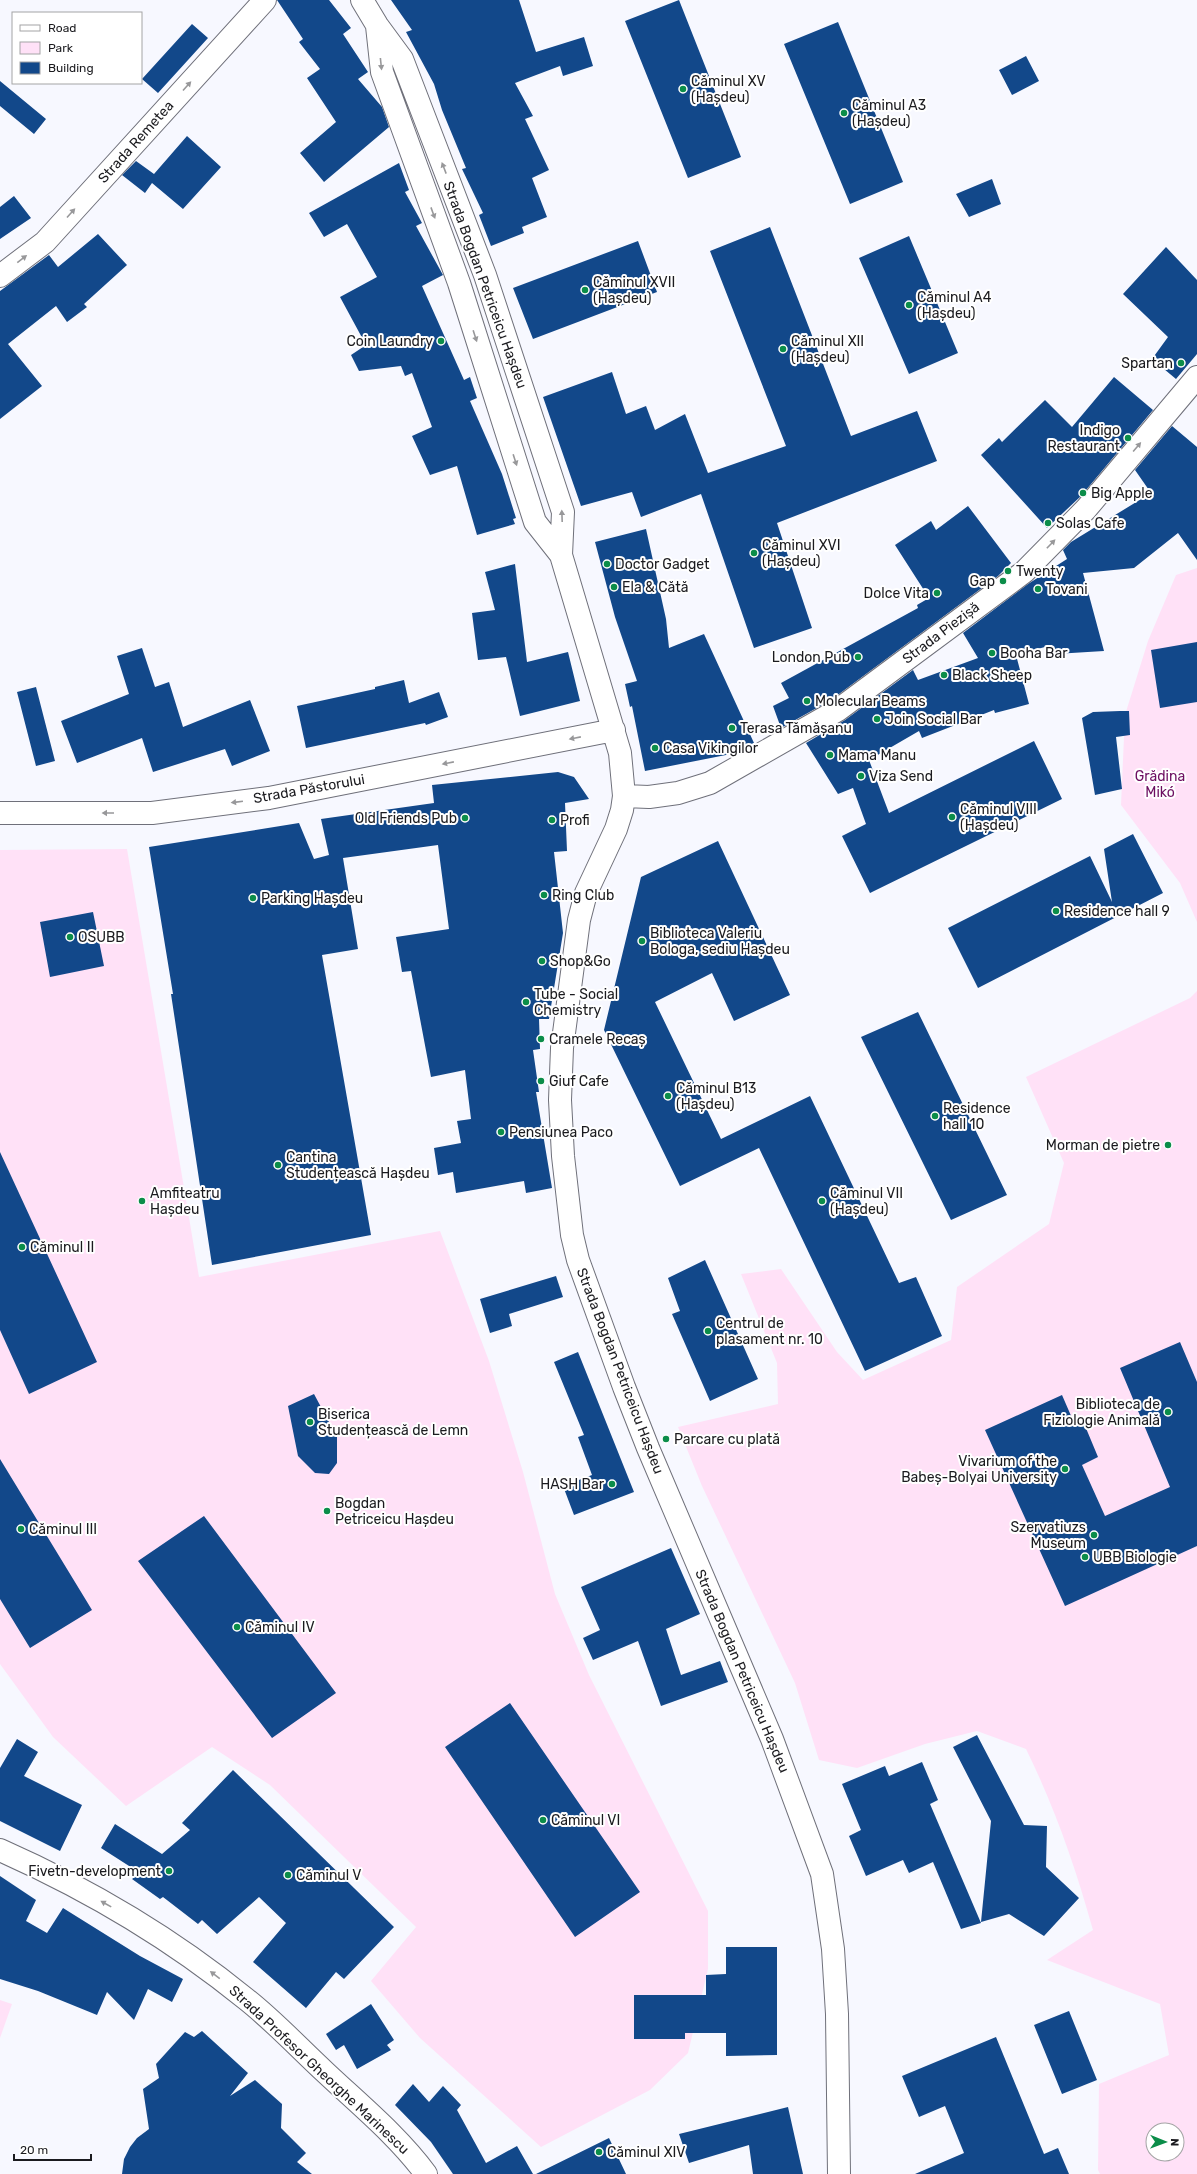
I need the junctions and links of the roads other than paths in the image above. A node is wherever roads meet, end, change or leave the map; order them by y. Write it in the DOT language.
graph roads {
  1 [pos="265,0"];
  2 [pos="362,0"];
  3 [pos="377,25"];
  4 [pos="0,276"];
  5 [pos="1197,377"];
  6 [pos="561,554"];
  7 [pos="614,730"];
  8 [pos="624,796"];
  9 [pos="0,813"];
  10 [pos="0,1850"];
  11 [pos="426,2174"];
  12 [pos="839,2174"];
  4 -- 1 [label="street, Strada Remetea, one-way"];
  2 -- 3 [label="street, Strada Bogdan Petriceicu Hașdeu"];
  3 -- 6 [label="street, Strada Bogdan Petriceicu Hașdeu, one-way"];
  6 -- 3 [label="street, Strada Bogdan Petriceicu Hașdeu, one-way"];
  8 -- 5 [label="street, Strada Piezișă, one-way"];
  6 -- 7 [label="street, Strada Bogdan Petriceicu Hașdeu"];
  7 -- 8 [label="street, Strada Bogdan Petriceicu Hașdeu"];
  7 -- 9 [label="street, Strada Păstorului, one-way"];
  8 -- 12 [label="street, Strada Bogdan Petriceicu Hașdeu"];
  11 -- 10 [label="street, Strada Profesor Gheorghe Marinescu, one-way"];
}
